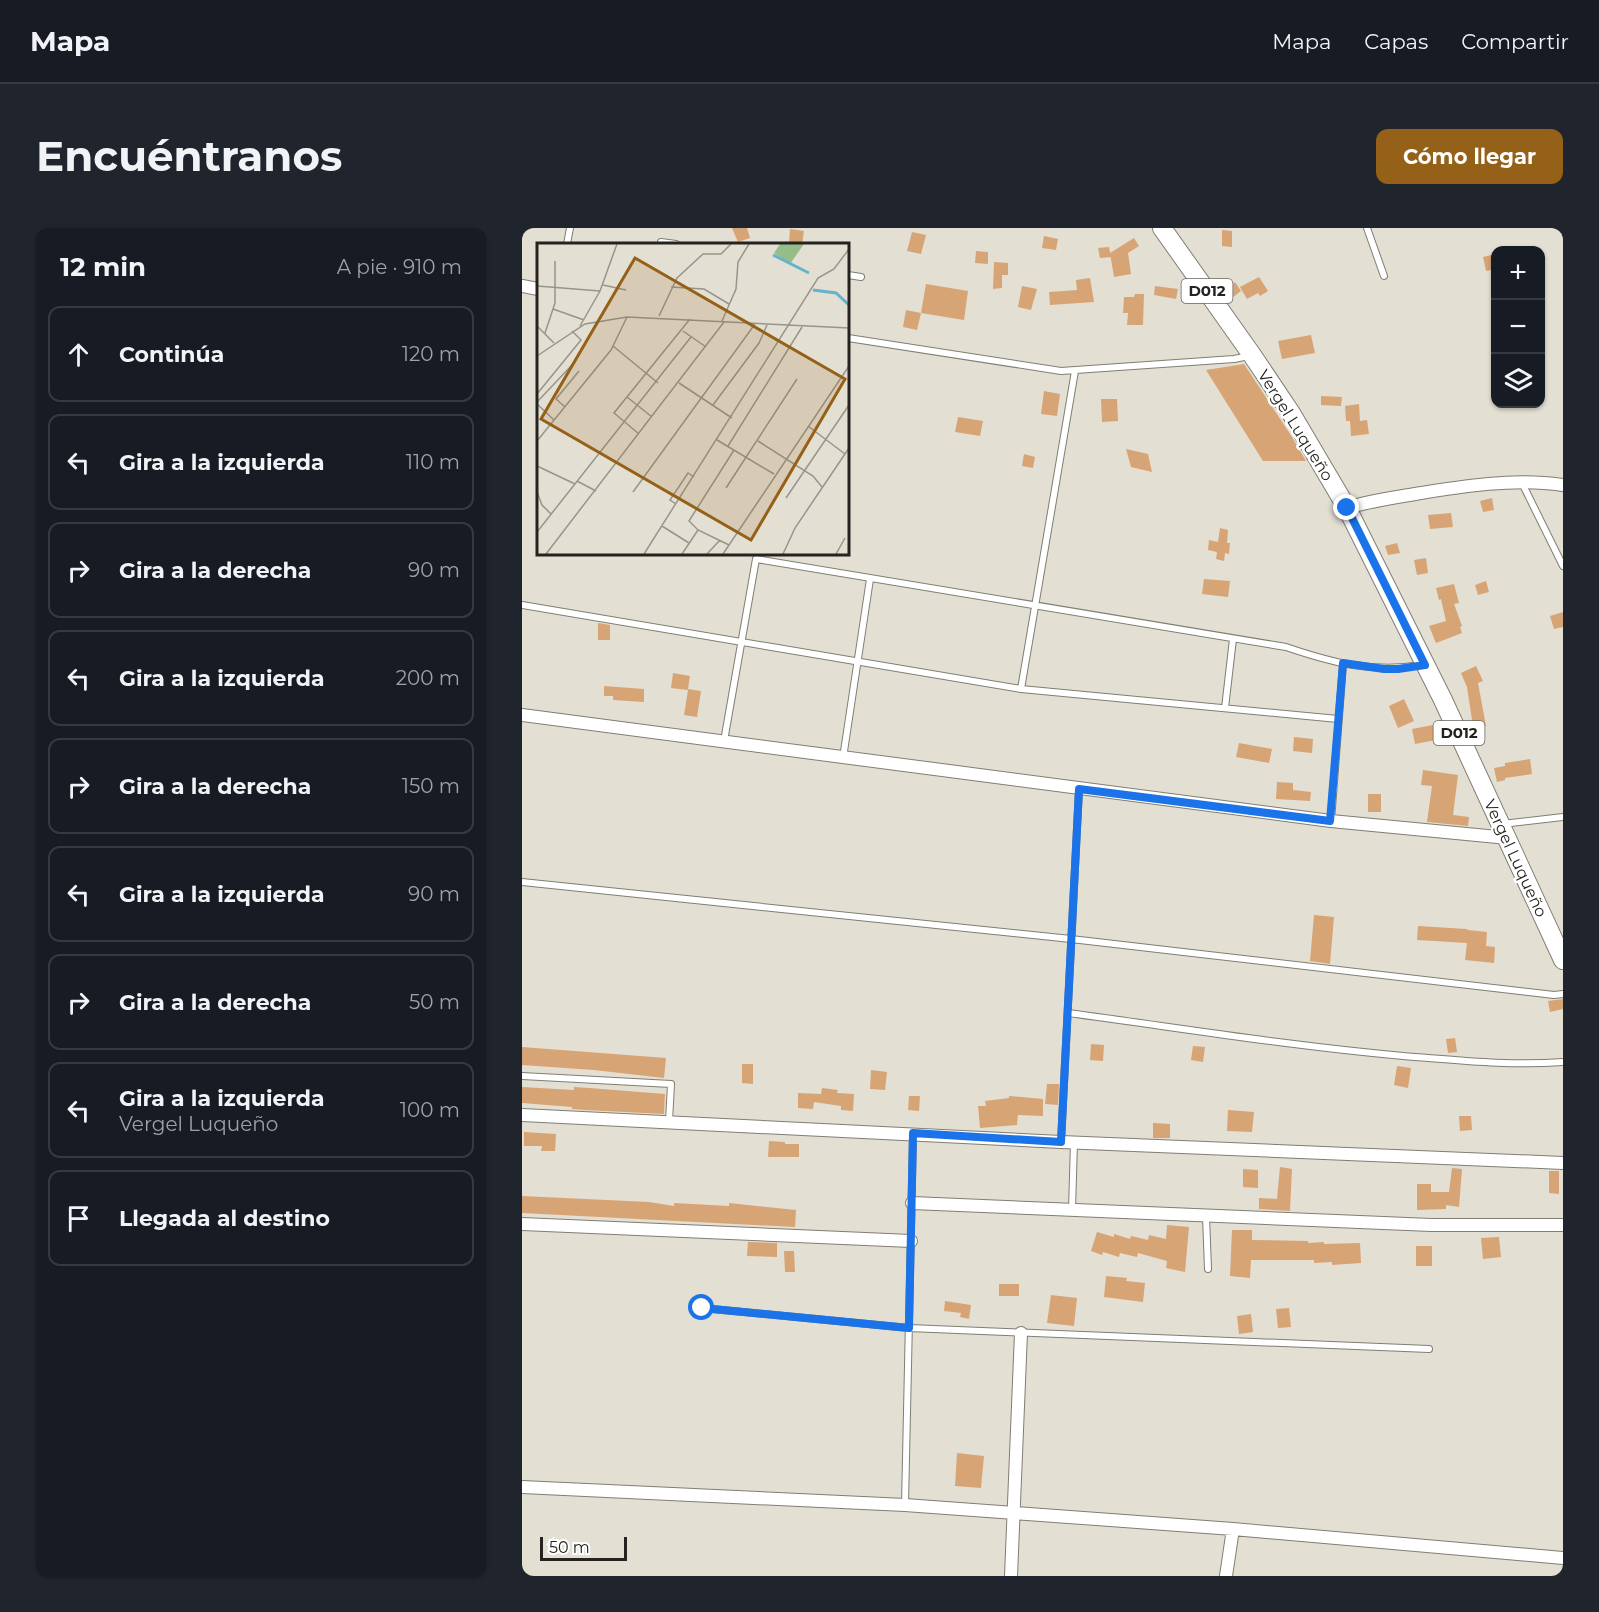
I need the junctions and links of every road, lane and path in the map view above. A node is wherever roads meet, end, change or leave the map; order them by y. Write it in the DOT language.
graph roads {
  1 [pos="570,228"];
  2 [pos="1162,228"];
  3 [pos="1367,228"];
  4 [pos="567,243"];
  5 [pos="849,274"];
  6 [pos="1384,276"];
  7 [pos="861,277"];
  8 [pos="522,286"];
  9 [pos="537,289"];
  10 [pos="849,338"];
  11 [pos="1252,355"];
  12 [pos="1075,371"];
  13 [pos="1522,482"];
  14 [pos="1563,485"];
  15 [pos="1347,508"];
  16 [pos="1563,566"];
  17 [pos="870,579"];
  18 [pos="522,605"];
  19 [pos="1034,607"];
  20 [pos="1233,639"];
  21 [pos="741,642"];
  22 [pos="858,661"];
  23 [pos="1343,663"];
  24 [pos="1425,665"];
  25 [pos="1021,689"];
  26 [pos="1225,708"];
  27 [pos="522,715"];
  28 [pos="1338,718"];
  29 [pos="724,741"];
  30 [pos="843,758"];
  31 [pos="1079,789"];
  32 [pos="1563,817"];
  33 [pos="1330,821"];
  34 [pos="1505,831"];
  35 [pos="522,882"];
  36 [pos="1071,939"];
  37 [pos="1563,960"];
  38 [pos="1563,994"];
  39 [pos="1068,1013"];
  40 [pos="1563,1062"];
  41 [pos="522,1076"];
  42 [pos="522,1115"];
  43 [pos="669,1121"];
  44 [pos="913,1133"];
  45 [pos="1068,1142"];
  46 [pos="1563,1162"];
  47 [pos="912,1203"];
  48 [pos="1072,1210"];
  49 [pos="1206,1216"];
  50 [pos="522,1224"];
  51 [pos="1563,1225"];
  52 [pos="911,1240"];
  53 [pos="1208,1269"];
  54 [pos="702,1308"];
  55 [pos="909,1328"];
  56 [pos="1021,1333"];
  57 [pos="1429,1349"];
  58 [pos="522,1487"];
  59 [pos="905,1505"];
  60 [pos="1013,1513"];
  61 [pos="1233,1529"];
  62 [pos="1563,1558"];
  63 [pos="1011,1576"];
  64 [pos="1226,1576"];
  1 -- 4 [label="lane"];
  2 -- 11 [label="main road, Vergel Luqueño / D012"];
  3 -- 6 [label="lane"];
  5 -- 7 [label="lane"];
  8 -- 9 [label="street"];
  10 -- 12 [label="lane"];
  11 -- 12 [label="lane"];
  11 -- 15 [label="main road, Vergel Luqueño / D012"];
  12 -- 19 [label="lane"];
  13 -- 14 [label="street"];
  13 -- 15 [label="street"];
  13 -- 16 [label="lane"];
  15 -- 24 [label="main road, Vergel Luqueño / D012"];
  17 -- 19 [label="lane"];
  17 -- 21 [label="lane"];
  17 -- 22 [label="lane"];
  18 -- 21 [label="lane"];
  19 -- 20 [label="lane"];
  19 -- 25 [label="lane"];
  20 -- 23 [label="lane"];
  20 -- 26 [label="lane"];
  21 -- 22 [label="lane"];
  21 -- 29 [label="lane"];
  22 -- 25 [label="lane"];
  22 -- 30 [label="lane"];
  23 -- 24 [label="lane"];
  23 -- 28 [label="lane"];
  24 -- 34 [label="main road, Vergel Luqueño / D012"];
  25 -- 26 [label="lane"];
  26 -- 28 [label="lane"];
  27 -- 29 [label="street"];
  28 -- 33 [label="lane"];
  29 -- 30 [label="street"];
  30 -- 31 [label="street"];
  31 -- 33 [label="street"];
  31 -- 36 [label="lane"];
  32 -- 34 [label="lane"];
  33 -- 34 [label="street"];
  34 -- 37 [label="main road, Vergel Luqueño / D012"];
  35 -- 36 [label="lane"];
  36 -- 38 [label="lane"];
  36 -- 39 [label="lane"];
  39 -- 40 [label="lane"];
  39 -- 45 [label="lane"];
  41 -- 43 [label="lane"];
  42 -- 43 [label="street"];
  43 -- 44 [label="street"];
  44 -- 45 [label="street"];
  44 -- 47 [label="lane"];
  45 -- 46 [label="street"];
  45 -- 48 [label="lane"];
  47 -- 48 [label="street"];
  47 -- 52 [label="lane"];
  48 -- 49 [label="street"];
  49 -- 51 [label="street"];
  49 -- 53 [label="lane"];
  50 -- 52 [label="street"];
  52 -- 55 [label="lane"];
  54 -- 55 [label="lane"];
  55 -- 56 [label="lane"];
  55 -- 59 [label="lane"];
  56 -- 57 [label="lane"];
  56 -- 60 [label="street"];
  58 -- 59 [label="street"];
  59 -- 60 [label="street"];
  60 -- 61 [label="street"];
  60 -- 63 [label="street"];
  61 -- 62 [label="street"];
  61 -- 64 [label="street"];
}
